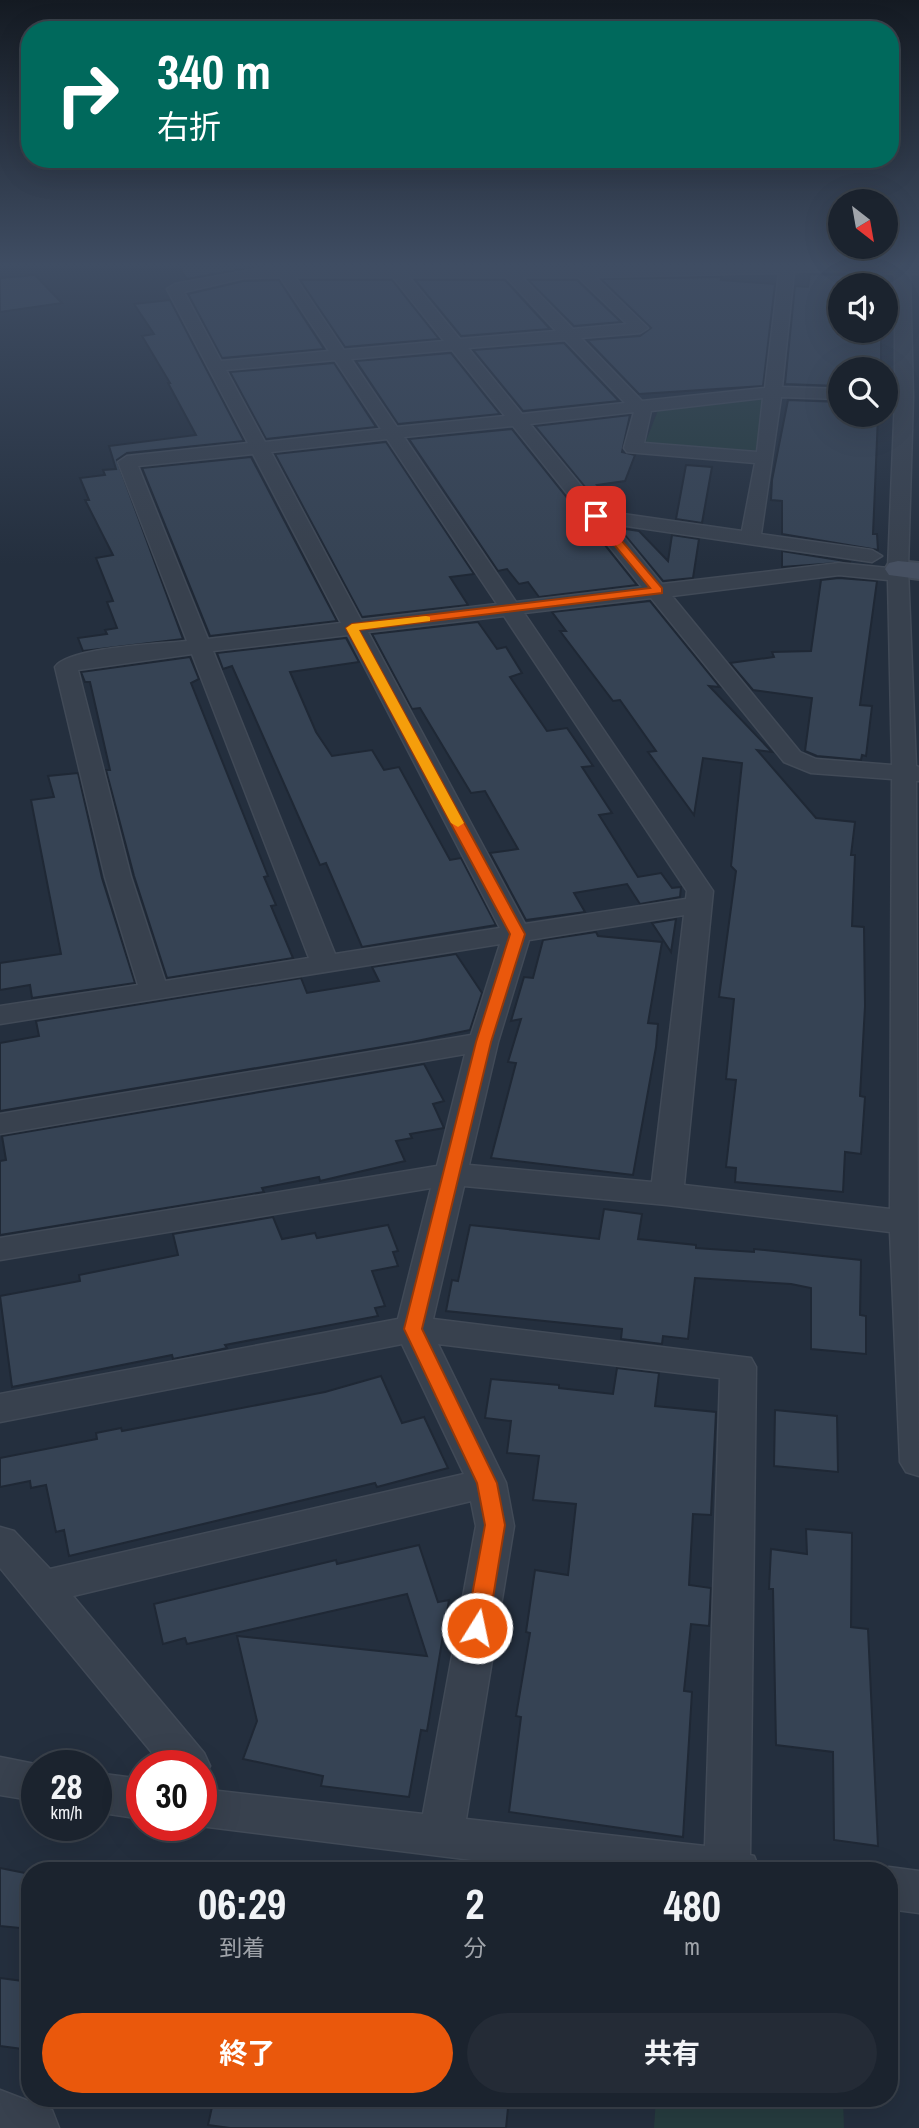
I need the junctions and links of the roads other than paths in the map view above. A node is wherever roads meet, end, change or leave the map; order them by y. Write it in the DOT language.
graph roads {
  1 [pos="224,365"];
  2 [pos="347,365"];
  3 [pos="471,365"];
  4 [pos="597,365"];
  5 [pos="777,365"];
  6 [pos="904,365"];
  7 [pos="216,366"];
  8 [pos="774,392"];
  9 [pos="828,394"];
  10 [pos="903,397"];
  11 [pos="638,408"];
  12 [pos="518,421"];
  13 [pos="392,434"];
  14 [pos="259,449"];
  15 [pos="765,458"];
  16 [pos="596,516"];
  17 [pos="751,537"];
  18 [pos="904,569"];
  19 [pos="658,590"];
  20 [pos="511,609"];
  21 [pos="352,628"];
  22 [pos="200,645"];
  23 [pos="912,774"];
  24 [pos="698,905"];
  25 [pos="517,934"];
  26 [pos="325,963"];
  27 [pos="154,991"];
  28 [pos="0,1015"];
  29 [pos="484,1042"];
  30 [pos="0,1124"];
  31 [pos="450,1174"];
  32 [pos="667,1194"];
  33 [pos="913,1223"];
  34 [pos="0,1249"];
  35 [pos="413,1329"];
  36 [pos="0,1408"];
  37 [pos="919,1462"];
  38 [pos="487,1483"];
  39 [pos="0,1542"];
  40 [pos="42,1587"];
  41 [pos="176,1750"];
  42 [pos="0,1776"];
  43 [pos="21,1779"];
  44 [pos="217,1802"];
  45 [pos="441,1834"];
  46 [pos="667,1862"];
  47 [pos="732,1862"];
  48 [pos="898,1889"];
  49 [pos="919,1892"];
  1 -- 7 [label="street"];
  2 -- 13 [label="street"];
  3 -- 12 [label="street"];
  4 -- 11 [label="street"];
  5 -- 8 [label="street"];
  6 -- 10 [label="street"];
  7 -- 14 [label="street"];
  8 -- 9 [label="street"];
  8 -- 11 [label="street"];
  8 -- 15 [label="street"];
  10 -- 18 [label="street"];
  11 -- 12 [label="street"];
  11 -- 15 [label="street"];
  12 -- 13 [label="street"];
  12 -- 16 [label="street"];
  13 -- 14 [label="street"];
  13 -- 20 [label="street"];
  14 -- 21 [label="street"];
  14 -- 22 [label="street"];
  15 -- 17 [label="street"];
  16 -- 17 [label="street"];
  16 -- 19 [label="street"];
  17 -- 18 [label="street"];
  18 -- 19 [label="street"];
  18 -- 23 [label="street"];
  19 -- 20 [label="street"];
  19 -- 23 [label="street"];
  20 -- 21 [label="street"];
  20 -- 24 [label="street"];
  21 -- 22 [label="street"];
  21 -- 25 [label="street"];
  22 -- 26 [label="street"];
  22 -- 27 [label="street"];
  23 -- 33 [label="street"];
  24 -- 25 [label="street"];
  24 -- 32 [label="street"];
  25 -- 26 [label="street"];
  25 -- 29 [label="street"];
  26 -- 27 [label="street"];
  27 -- 28 [label="street"];
  29 -- 30 [label="street"];
  29 -- 31 [label="street"];
  31 -- 32 [label="street"];
  31 -- 34 [label="street"];
  31 -- 35 [label="street"];
  32 -- 33 [label="street"];
  33 -- 37 [label="street"];
  35 -- 36 [label="street"];
  35 -- 38 [label="street"];
  35 -- 47 [label="street"];
  38 -- 40 [label="street"];
  38 -- 45 [label="street"];
  39 -- 40 [label="street"];
  40 -- 41 [label="street"];
  42 -- 43 [label="street"];
  44 -- 45 [label="street"];
  45 -- 46 [label="street"];
  48 -- 49 [label="street"];
}
